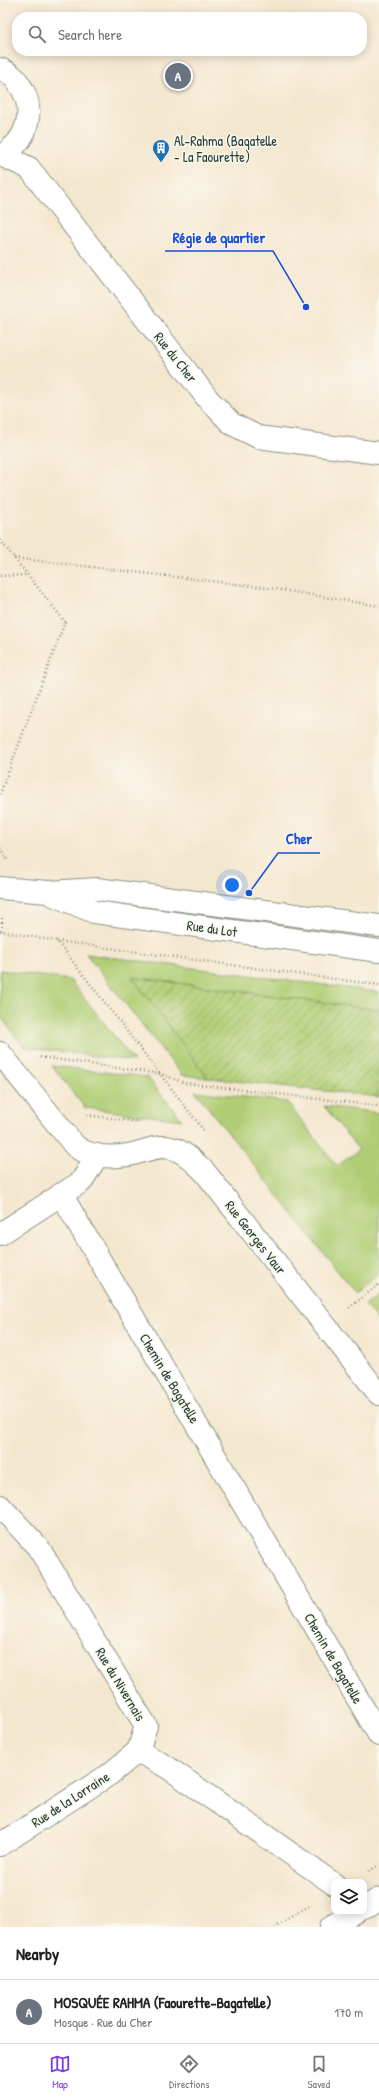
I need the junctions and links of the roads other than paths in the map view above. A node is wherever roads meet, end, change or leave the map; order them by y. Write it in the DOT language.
graph roads {
  1 [pos="0,69"];
  2 [pos="22,136"];
  3 [pos="0,156"];
  4 [pos="29,168"];
  5 [pos="379,453"];
  6 [pos="0,888"];
  7 [pos="48,892"];
  8 [pos="379,926"];
  9 [pos="379,951"];
  10 [pos="0,1053"];
  11 [pos="98,1155"];
  12 [pos="61,1194"];
  13 [pos="0,1234"];
  14 [pos="379,1394"];
  15 [pos="0,1506"];
  16 [pos="379,1735"];
  17 [pos="138,1751"];
  18 [pos="0,1845"];
  19 [pos="331,1882"];
  20 [pos="379,1899"];
  21 [pos="367,1908"];
  22 [pos="357,1915"];
  23 [pos="331,1927"];
  1 -- 2 [label="street"];
  2 -- 3 [label="street"];
  2 -- 4 [label="street, Rue du Cher"];
  3 -- 4 [label="street, Rue du Cher"];
  4 -- 5 [label="street, Rue du Cher"];
  6 -- 7 [label="street, Rue du Lot"];
  7 -- 8 [label="street, Rue du Lot"];
  7 -- 9 [label="street, Rue du Lot"];
  10 -- 11 [label="street"];
  11 -- 12 [label="street"];
  11 -- 14 [label="street, Rue Georges Vaur"];
  12 -- 13 [label="street"];
  12 -- 16 [label="street, Chemin de Bagatelle"];
  15 -- 17 [label="street, Rue du Nivernais"];
  17 -- 18 [label="street, Rue de la Lorraine"];
  17 -- 19 [label="street"];
  20 -- 21 [label="street"];
  22 -- 23 [label="street"];
}
